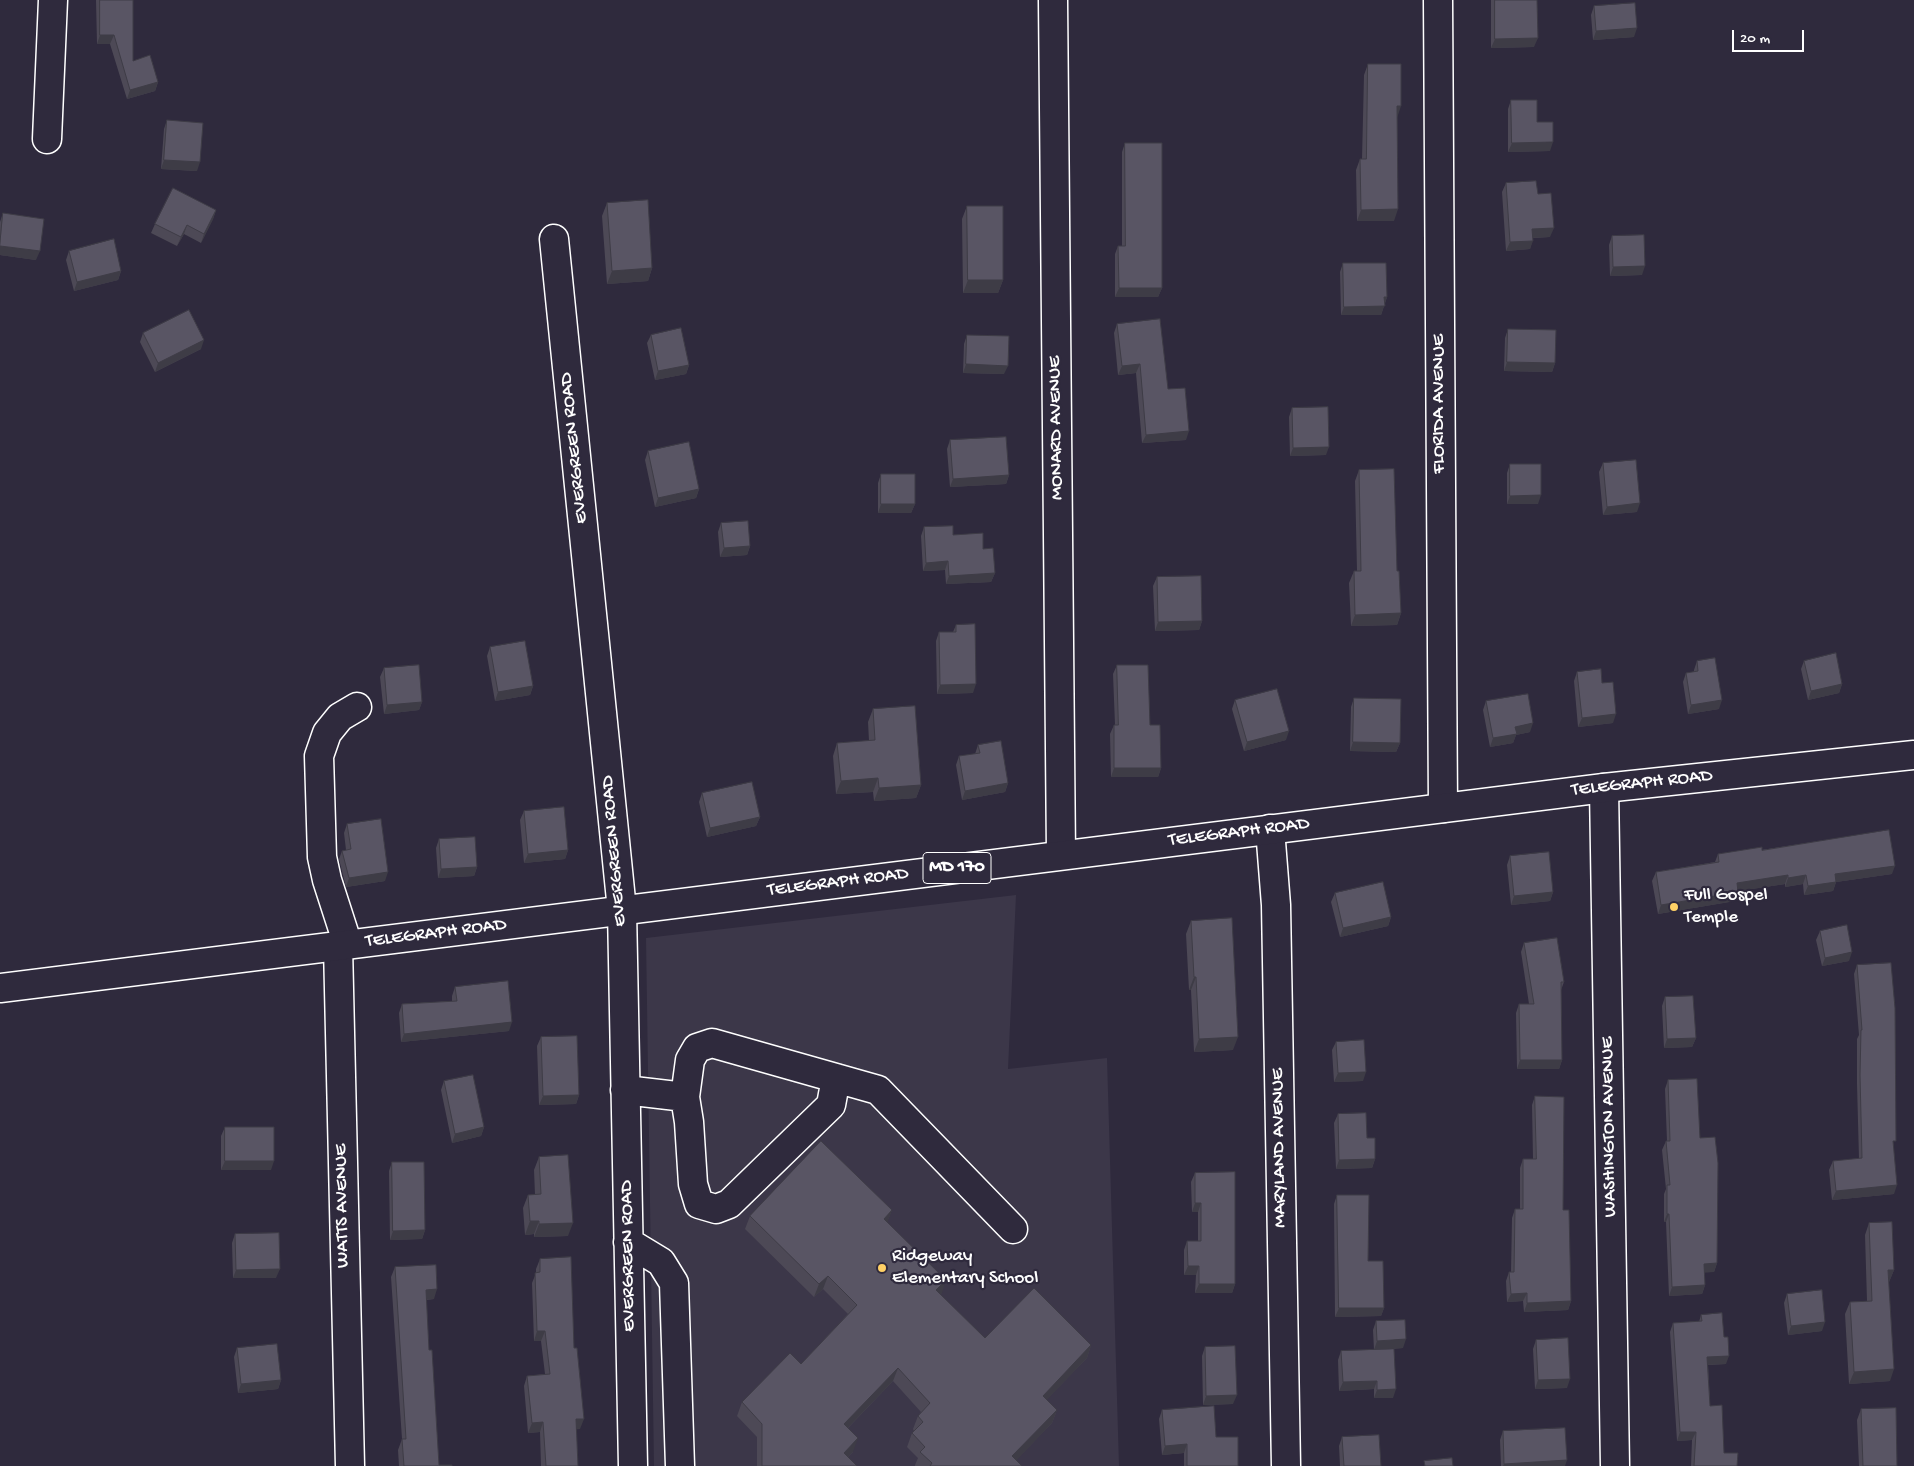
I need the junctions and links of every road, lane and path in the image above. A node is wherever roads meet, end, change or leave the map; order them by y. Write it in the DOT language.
graph roads {
  1 [pos="53,0"];
  2 [pos="1053,0"];
  3 [pos="1438,0"];
  4 [pos="47,139"];
  5 [pos="554,239"];
  6 [pos="357,707"];
  7 [pos="1914,755"];
  8 [pos="1604,788"];
  9 [pos="1442,808"];
  10 [pos="1270,829"];
  11 [pos="1061,855"];
  12 [pos="622,910"];
  13 [pos="343,945"];
  14 [pos="0,988"];
  15 [pos="836,1078"];
  16 [pos="625,1090"];
  17 [pos="684,1097"];
  18 [pos="1013,1229"];
  19 [pos="628,1242"];
  20 [pos="350,1466"];
  21 [pos="633,1466"];
  22 [pos="680,1466"];
  23 [pos="1286,1466"];
  24 [pos="1616,1466"];
  1 -- 4 [label="street"];
  2 -- 11 [label="street, MONARD AVENUE"];
  3 -- 9 [label="street, FLORIDA AVENUE"];
  5 -- 12 [label="street, EVERGREEN ROAD"];
  6 -- 13 [label="street, WATTS AVENUE"];
  7 -- 8 [label="street, TELEGRAPH ROAD / MD 170"];
  8 -- 9 [label="street, TELEGRAPH ROAD / MD 170"];
  8 -- 24 [label="street, WASHINGTON AVENUE"];
  9 -- 10 [label="street, TELEGRAPH ROAD / MD 170"];
  10 -- 11 [label="street, TELEGRAPH ROAD / MD 170"];
  10 -- 23 [label="street, MARYLAND AVENUE"];
  11 -- 12 [label="street, TELEGRAPH ROAD / MD 170"];
  12 -- 13 [label="street, TELEGRAPH ROAD / MD 170"];
  12 -- 16 [label="street, EVERGREEN ROAD"];
  13 -- 14 [label="street, TELEGRAPH ROAD / MD 170"];
  13 -- 20 [label="street, WATTS AVENUE"];
  15 -- 17 [label="street"];
  15 -- 17 [label="street"];
  15 -- 18 [label="street"];
  16 -- 17 [label="street"];
  16 -- 19 [label="street, EVERGREEN ROAD"];
  19 -- 21 [label="street, EVERGREEN ROAD"];
  19 -- 22 [label="street"];
}
